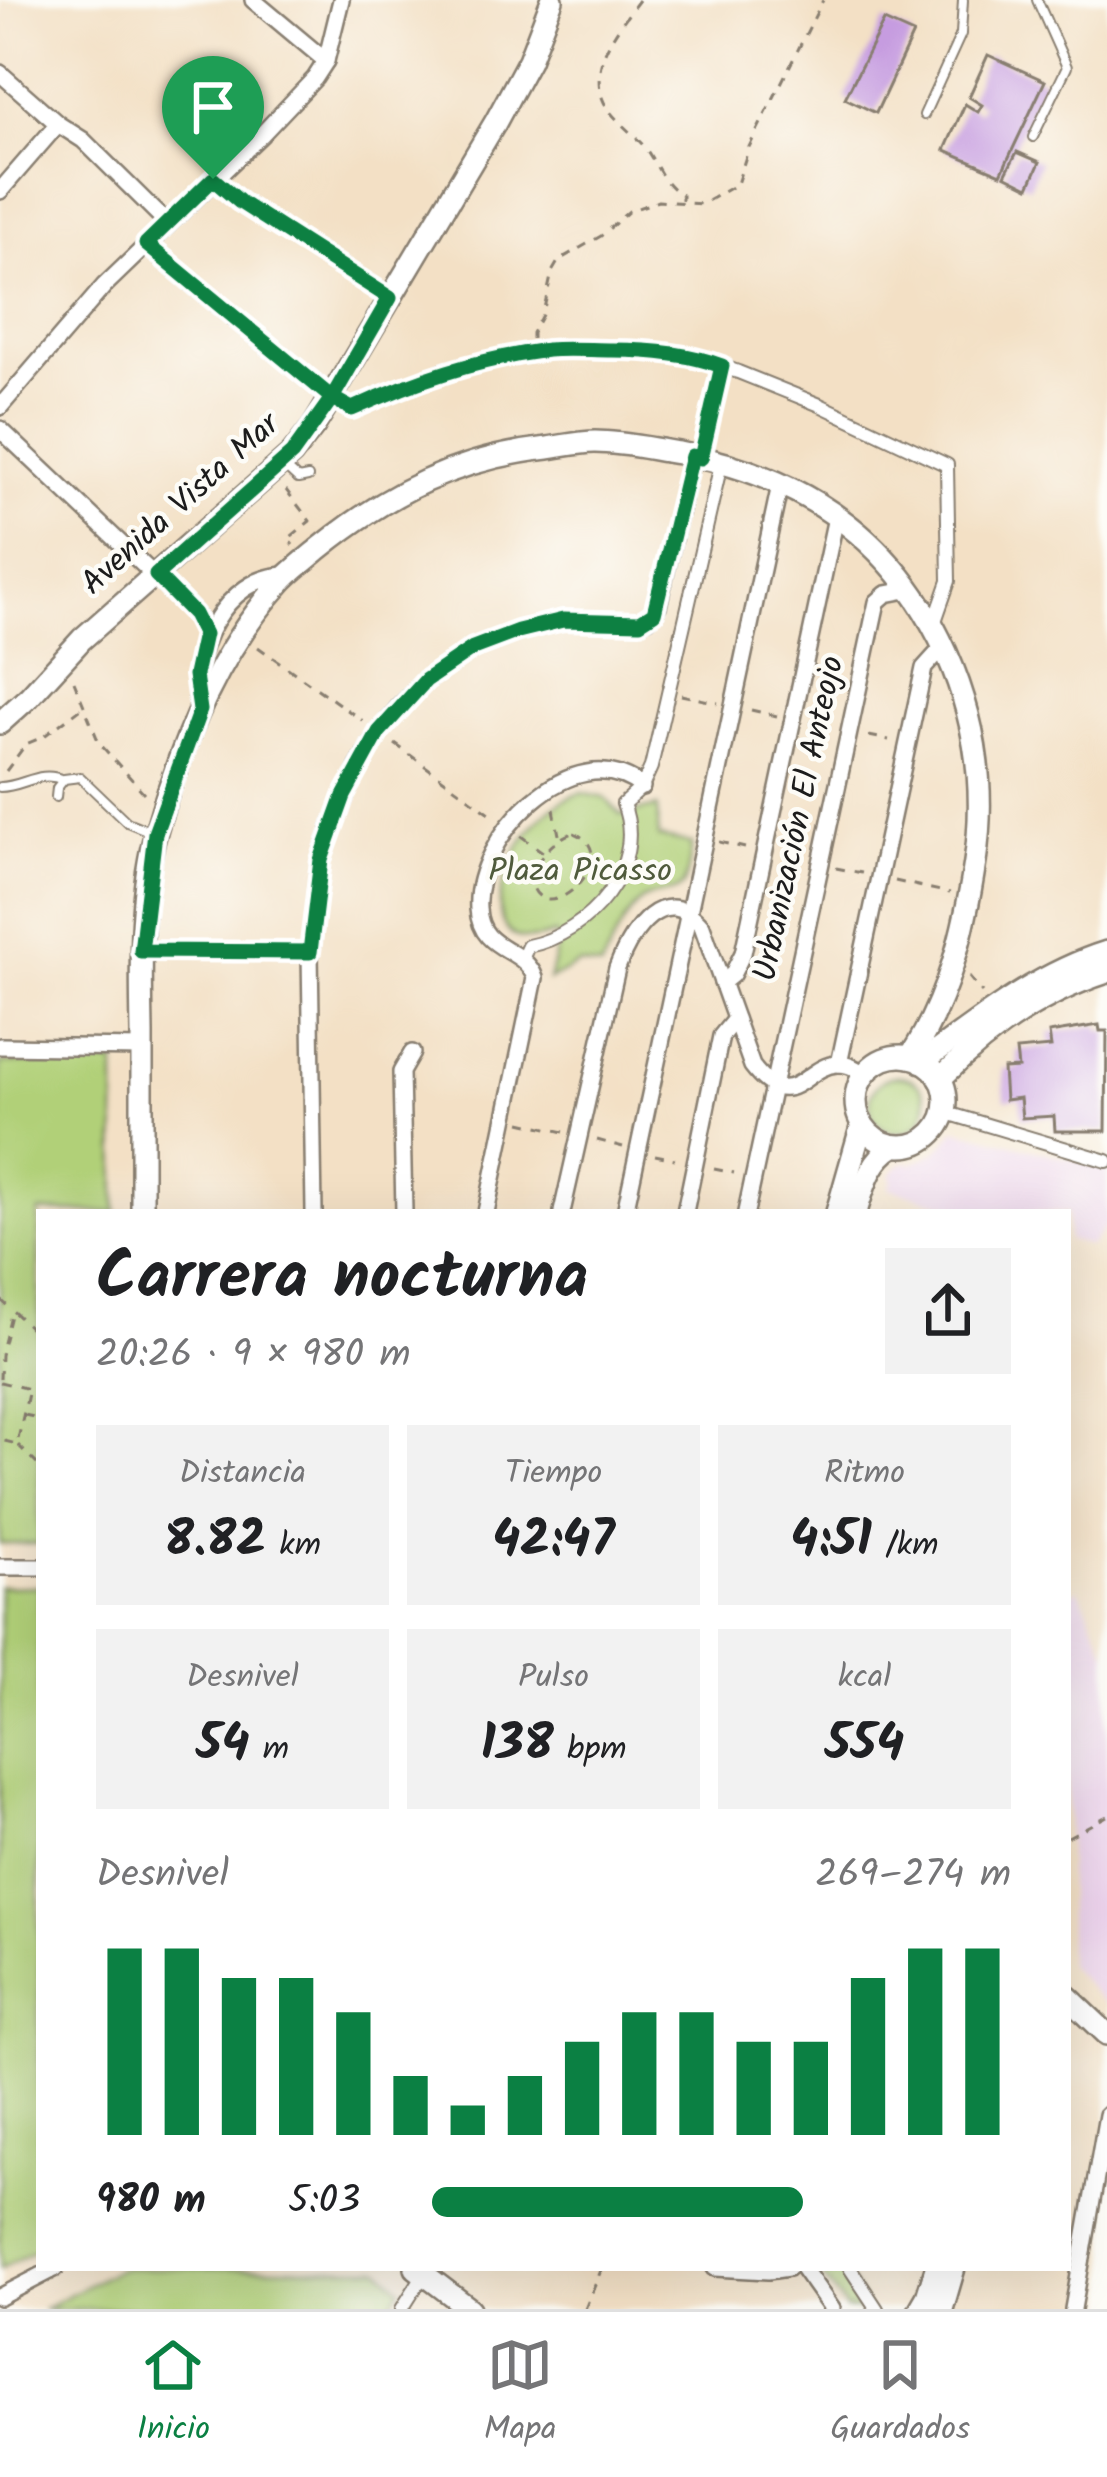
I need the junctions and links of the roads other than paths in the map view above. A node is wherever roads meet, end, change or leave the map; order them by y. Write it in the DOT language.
graph roads {
  1 [pos="254,0"];
  2 [pos="341,0"];
  3 [pos="552,0"];
  4 [pos="963,0"];
  5 [pos="1037,0"];
  6 [pos="326,61"];
  7 [pos="0,74"];
  8 [pos="924,115"];
  9 [pos="58,124"];
  10 [pos="1033,137"];
  11 [pos="213,179"];
  12 [pos="0,191"];
  13 [pos="168,224"];
  14 [pos="146,244"];
  15 [pos="390,298"];
  16 [pos="722,366"];
  17 [pos="332,398"];
  18 [pos="0,407"];
  19 [pos="0,429"];
  20 [pos="704,459"];
  21 [pos="277,467"];
  22 [pos="308,477"];
  23 [pos="780,485"];
  24 [pos="836,517"];
  25 [pos="297,567"];
  26 [pos="156,575"];
  27 [pos="912,589"];
  28 [pos="223,612"];
  29 [pos="194,614"];
  30 [pos="934,623"];
  31 [pos="203,644"];
  32 [pos="944,647"];
  33 [pos="200,710"];
  34 [pos="0,723"];
  35 [pos="63,781"];
  36 [pos="0,787"];
  37 [pos="642,787"];
  38 [pos="56,797"];
  39 [pos="159,823"];
  40 [pos="689,914"];
  41 [pos="1107,952"];
  42 [pos="521,959"];
  43 [pos="1107,972"];
  44 [pos="722,983"];
  45 [pos="942,992"];
  46 [pos="735,1018"];
  47 [pos="970,1027"];
  48 [pos="0,1046"];
  49 [pos="142,1048"];
  50 [pos="412,1053"];
  51 [pos="916,1059"];
  52 [pos="839,1064"];
  53 [pos="865,1074"];
  54 [pos="940,1079"];
  55 [pos="774,1085"];
  56 [pos="944,1112"];
  57 [pos="862,1124"];
  58 [pos="894,1146"];
  59 [pos="1107,1161"];
  60 [pos="142,1209"];
  61 [pos="314,1209"];
  62 [pos="404,1209"];
  63 [pos="487,1209"];
  64 [pos="563,1209"];
  65 [pos="626,1209"];
  66 [pos="686,1209"];
  67 [pos="747,1209"];
  68 [pos="838,1209"];
  69 [pos="857,1209"];
  70 [pos="0,1567"];
  71 [pos="36,1567"];
  72 [pos="1071,2000"];
  73 [pos="1071,2018"];
  74 [pos="1107,2033"];
  75 [pos="1107,2049"];
  76 [pos="1107,2115"];
  77 [pos="50,2271"];
  78 [pos="420,2271"];
  79 [pos="805,2271"];
  80 [pos="852,2271"];
  81 [pos="935,2271"];
  82 [pos="953,2271"];
  83 [pos="0,2297"];
  84 [pos="402,2309"];
  85 [pos="470,2309"];
  86 [pos="832,2309"];
  87 [pos="878,2309"];
  88 [pos="920,2309"];
  89 [pos="942,2309"];
  90 [pos="1073,2309"];
  1 -- 6 [label="street"];
  2 -- 6 [label="street"];
  3 -- 15 [label="street, Avenida Vista Mar"];
  4 -- 8 [label="lane"];
  5 -- 10 [label="lane"];
  6 -- 11 [label="street"];
  7 -- 9 [label="street"];
  9 -- 12 [label="street"];
  9 -- 13 [label="street"];
  11 -- 13 [label="street"];
  11 -- 15 [label="street"];
  13 -- 14 [label="street"];
  14 -- 17 [label="street"];
  14 -- 18 [label="street"];
  15 -- 17 [label="street, Avenida Vista Mar"];
  16 -- 17 [label="street"];
  16 -- 20 [label="street"];
  16 -- 30 [label="street"];
  17 -- 21 [label="street, Avenida Vista Mar"];
  19 -- 26 [label="street"];
  20 -- 23 [label="street"];
  20 -- 25 [label="street"];
  20 -- 37 [label="street"];
  20 -- 61 [label="street"];
  21 -- 22 [label="lane"];
  21 -- 26 [label="street, Avenida Vista Mar"];
  23 -- 24 [label="street"];
  23 -- 40 [label="street"];
  24 -- 27 [label="street"];
  24 -- 44 [label="street, Urbanización El Anteojo"];
  25 -- 28 [label="street"];
  25 -- 33 [label="street"];
  26 -- 29 [label="street"];
  26 -- 34 [label="street, Avenida Vista Mar"];
  27 -- 30 [label="street"];
  27 -- 55 [label="street, Urbanización El Anteojo"];
  28 -- 29 [label="street"];
  28 -- 31 [label="street"];
  29 -- 31 [label="street"];
  30 -- 32 [label="street"];
  31 -- 33 [label="street"];
  32 -- 45 [label="street"];
  32 -- 52 [label="street"];
  33 -- 39 [label="street"];
  35 -- 36 [label="lane"];
  35 -- 38 [label="lane"];
  35 -- 39 [label="lane"];
  37 -- 42 [label="street"];
  37 -- 42 [label="street"];
  39 -- 49 [label="street"];
  40 -- 44 [label="street"];
  40 -- 64 [label="street"];
  40 -- 65 [label="street"];
  41 -- 47 [label="street"];
  42 -- 63 [label="street"];
  43 -- 54 [label="street"];
  44 -- 46 [label="street"];
  45 -- 47 [label="street"];
  45 -- 51 [label="street"];
  46 -- 55 [label="street"];
  46 -- 66 [label="street"];
  47 -- 51 [label="street"];
  48 -- 49 [label="street"];
  49 -- 60 [label="street"];
  50 -- 62 [label="street"];
  51 -- 53 [label="street"];
  51 -- 54 [label="street"];
  52 -- 53 [label="street"];
  52 -- 55 [label="street"];
  53 -- 57 [label="street"];
  54 -- 56 [label="street"];
  55 -- 67 [label="street"];
  56 -- 58 [label="street"];
  56 -- 59 [label="street"];
  57 -- 58 [label="street"];
  57 -- 68 [label="street"];
  58 -- 69 [label="street"];
  70 -- 71 [label="street"];
  72 -- 74 [label="street"];
  73 -- 75 [label="street"];
  76 -- 90 [label="street"];
  77 -- 83 [label="street"];
  78 -- 84 [label="street"];
  78 -- 85 [label="street"];
  79 -- 86 [label="street"];
  80 -- 87 [label="street"];
  81 -- 88 [label="street"];
  82 -- 89 [label="street"];
}
